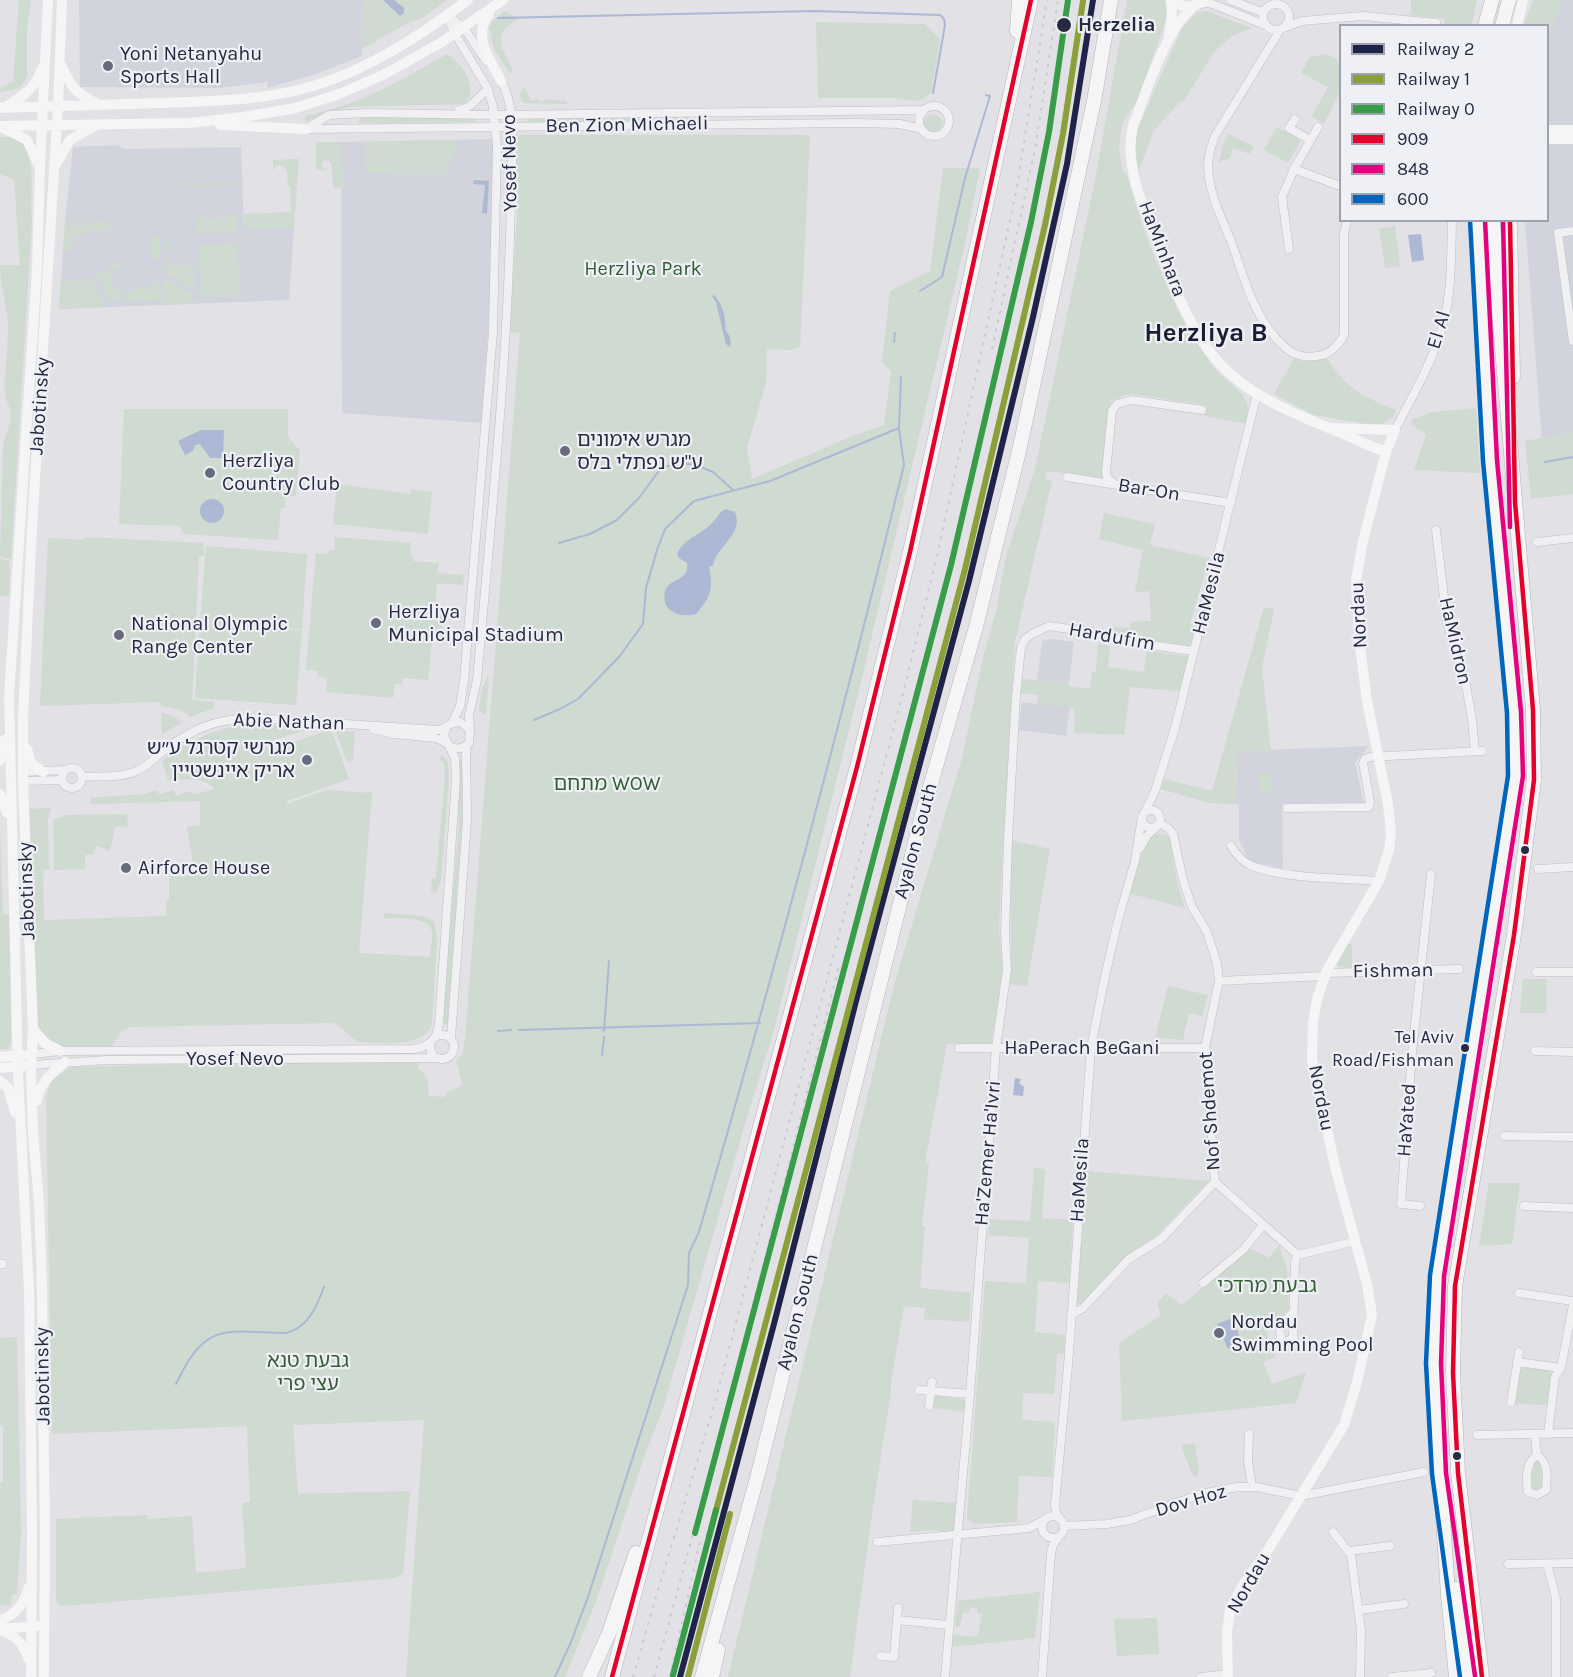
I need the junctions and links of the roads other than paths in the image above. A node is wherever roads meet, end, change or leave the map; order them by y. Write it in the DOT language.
graph roads {
  1 [pos="48,0"];
  2 [pos="62,0"];
  3 [pos="468,0"];
  4 [pos="1019,0"];
  5 [pos="1031,0"];
  6 [pos="1111,0"];
  7 [pos="1172,0"];
  8 [pos="1230,0"];
  9 [pos="1483,0"];
  10 [pos="1492,0"];
  11 [pos="1509,0"];
  12 [pos="1523,0"];
  13 [pos="501,2"];
  14 [pos="1198,3"];
  15 [pos="1268,6"];
  16 [pos="1288,11"];
  17 [pos="447,15"];
  18 [pos="1316,19"];
  19 [pos="1403,22"];
  20 [pos="1436,23"];
  21 [pos="1479,24"];
  22 [pos="1486,24"];
  23 [pos="1503,24"];
  24 [pos="1517,24"];
  25 [pos="1267,27"];
  26 [pos="1283,28"];
  27 [pos="459,31"];
  28 [pos="1168,41"];
  29 [pos="1267,52"];
  30 [pos="45,56"];
  31 [pos="60,61"];
  32 [pos="501,81"];
  33 [pos="488,89"];
  34 [pos="58,105"];
  35 [pos="99,105"];
  36 [pos="44,106"];
  37 [pos="2,108"];
  38 [pos="1007,108"];
  39 [pos="924,110"];
  40 [pos="447,113"];
  41 [pos="510,114"];
  42 [pos="494,115"];
  43 [pos="1295,119"];
  44 [pos="189,123"];
  45 [pos="43,125"];
  46 [pos="57,125"];
  47 [pos="97,125"];
  48 [pos="0,127"];
  49 [pos="511,127"];
  50 [pos="1318,127"];
  51 [pos="495,128"];
  52 [pos="306,129"];
  53 [pos="921,129"];
  54 [pos="1549,130"];
  55 [pos="1573,130"];
  56 [pos="1573,139"];
  57 [pos="1310,140"];
  58 [pos="1549,140"];
  59 [pos="40,167"];
  60 [pos="55,167"];
  61 [pos="1294,169"];
  62 [pos="1339,185"];
  63 [pos="1347,222"];
  64 [pos="1452,222"];
  65 [pos="1477,222"];
  66 [pos="1493,222"];
  67 [pos="1510,222"];
  68 [pos="1573,231"];
  69 [pos="1289,249"];
  70 [pos="1573,341"];
  71 [pos="1257,394"];
  72 [pos="1202,410"];
  73 [pos="1328,428"];
  74 [pos="1395,430"];
  75 [pos="1386,452"];
  76 [pos="1067,477"];
  77 [pos="1114,484"];
  78 [pos="1515,502"];
  79 [pos="1231,503"];
  80 [pos="1436,530"];
  81 [pos="1573,538"];
  82 [pos="1537,542"];
  83 [pos="1032,634"];
  84 [pos="1194,651"];
  85 [pos="9,696"];
  86 [pos="368,725"];
  87 [pos="449,726"];
  88 [pos="470,730"];
  89 [pos="23,737"];
  90 [pos="448,745"];
  91 [pos="466,746"];
  92 [pos="1378,756"];
  93 [pos="0,760"];
  94 [pos="65,770"];
  95 [pos="43,772"];
  96 [pos="5,777"];
  97 [pos="23,777"];
  98 [pos="82,777"];
  99 [pos="62,780"];
  100 [pos="1155,791"];
  101 [pos="0,794"];
  102 [pos="1287,808"];
  103 [pos="1159,813"];
  104 [pos="1144,815"];
  105 [pos="1157,826"];
  106 [pos="11,836"];
  107 [pos="1231,846"];
  108 [pos="1135,861"];
  109 [pos="1573,867"];
  110 [pos="1538,869"];
  111 [pos="1431,874"];
  112 [pos="1379,881"];
  113 [pos="1459,969"];
  114 [pos="1421,970"];
  115 [pos="1536,972"];
  116 [pos="1573,972"];
  117 [pos="1325,974"];
  118 [pos="1219,981"];
  119 [pos="33,1029"];
  120 [pos="451,1038"];
  121 [pos="433,1039"];
  122 [pos="959,1048"];
  123 [pos="996,1048"];
  124 [pos="1091,1048"];
  125 [pos="1205,1048"];
  126 [pos="60,1051"];
  127 [pos="1535,1051"];
  128 [pos="1573,1052"];
  129 [pos="0,1057"];
  130 [pos="438,1058"];
  131 [pos="33,1059"];
  132 [pos="19,1061"];
  133 [pos="65,1062"];
  134 [pos="0,1068"];
  135 [pos="0,1081"];
  136 [pos="21,1134"];
  137 [pos="33,1134"];
  138 [pos="1504,1136"];
  139 [pos="1573,1137"];
  140 [pos="1215,1182"];
  141 [pos="1420,1206"];
  142 [pos="1524,1206"];
  143 [pos="1573,1208"];
  144 [pos="1263,1225"];
  145 [pos="1356,1241"];
  146 [pos="1298,1255"];
  147 [pos="1203,1283"];
  148 [pos="1519,1293"];
  149 [pos="1573,1303"];
  150 [pos="1293,1312"];
  151 [pos="1071,1315"];
  152 [pos="700,1350"];
  153 [pos="1519,1352"];
  154 [pos="1517,1362"];
  155 [pos="1561,1368"];
  156 [pos="931,1387"];
  157 [pos="919,1390"];
  158 [pos="970,1394"];
  159 [pos="1511,1402"];
  160 [pos="929,1406"];
  161 [pos="1249,1434"];
  162 [pos="1548,1434"];
  163 [pos="1573,1434"];
  164 [pos="1477,1435"];
  165 [pos="1535,1435"];
  166 [pos="1537,1455"];
  167 [pos="1424,1472"];
  168 [pos="1458,1473"];
  169 [pos="758,1474"];
  170 [pos="1440,1474"];
  171 [pos="1252,1487"];
  172 [pos="1301,1496"];
  173 [pos="1055,1504"];
  174 [pos="1046,1519"];
  175 [pos="1062,1523"];
  176 [pos="1019,1529"];
  177 [pos="1333,1532"];
  178 [pos="958,1535"];
  179 [pos="1045,1535"];
  180 [pos="1059,1536"];
  181 [pos="877,1542"];
  182 [pos="1390,1546"];
  183 [pos="1349,1551"];
  184 [pos="1051,1553"];
  185 [pos="1573,1563"];
  186 [pos="1508,1564"];
  187 [pos="1547,1564"];
  188 [pos="32,1575"];
  189 [pos="1404,1604"];
  190 [pos="898,1608"];
  191 [pos="1359,1610"];
  192 [pos="897,1620"];
  193 [pos="31,1623"];
  194 [pos="44,1624"];
  195 [pos="0,1625"];
  196 [pos="948,1625"];
  197 [pos="880,1656"];
  198 [pos="31,1673"];
  199 [pos="1431,1673"];
  200 [pos="1228,1676"];
  201 [pos="44,1677"];
  202 [pos="589,1677"];
  203 [pos="612,1677"];
  204 [pos="702,1677"];
  205 [pos="712,1677"];
  206 [pos="945,1677"];
  207 [pos="1042,1677"];
  208 [pos="1201,1677"];
  209 [pos="1360,1677"];
  210 [pos="1392,1677"];
  211 [pos="1456,1677"];
  212 [pos="1468,1677"];
  213 [pos="1482,1677"];
  214 [pos="1491,1677"];
  215 [pos="1556,1677"];
  1 -- 30 [label="main road"];
  2 -- 31 [label="main road, Jabotinsky"];
  3 -- 17 [label="main road"];
  4 -- 38 [label="highway"];
  5 -- 38 [label="highway"];
  6 -- 169 [label="highway, Ayalon South"];
  7 -- 14 [label="main road"];
  7 -- 28 [label="main road, HaMinhara"];
  8 -- 15 [label="street"];
  9 -- 21 [label="highway"];
  10 -- 22 [label="highway"];
  11 -- 23 [label="highway"];
  12 -- 24 [label="main road"];
  13 -- 27 [label="main road"];
  13 -- 32 [label="main road"];
  14 -- 25 [label="street"];
  14 -- 28 [label="main road, HaMinhara"];
  15 -- 16 [label="street"];
  15 -- 25 [label="street"];
  16 -- 18 [label="street"];
  16 -- 26 [label="street"];
  17 -- 27 [label="street, Yosef Nevo"];
  17 -- 35 [label="main road"];
  18 -- 19 [label="street"];
  18 -- 26 [label="street"];
  19 -- 20 [label="street"];
  25 -- 26 [label="street"];
  25 -- 29 [label="street"];
  26 -- 29 [label="street"];
  27 -- 32 [label="street, Yosef Nevo"];
  27 -- 33 [label="street, Yosef Nevo"];
  27 -- 44 [label="main road"];
  28 -- 71 [label="main road, HaMinhara"];
  29 -- 63 [label="street"];
  30 -- 36 [label="main road, Jabotinsky"];
  30 -- 37 [label="main road"];
  31 -- 34 [label="main road, Jabotinsky"];
  31 -- 35 [label="main road"];
  32 -- 41 [label="street, Yosef Nevo"];
  33 -- 40 [label="street"];
  33 -- 42 [label="street, Yosef Nevo"];
  34 -- 35 [label="main road"];
  34 -- 36 [label="main road"];
  34 -- 46 [label="main road, Jabotinsky"];
  36 -- 37 [label="main road"];
  36 -- 45 [label="main road, Jabotinsky"];
  38 -- 152 [label="highway"];
  39 -- 41 [label="street, Ben Zion Michaeli"];
  39 -- 53 [label="street"];
  39 -- 53 [label="street"];
  40 -- 42 [label="street, Ben Zion Michaeli"];
  40 -- 52 [label="street, Ben Zion Michaeli"];
  41 -- 42 [label="street, Ben Zion Michaeli"];
  41 -- 49 [label="street, Yosef Nevo"];
  42 -- 51 [label="street, Yosef Nevo"];
  43 -- 57 [label="street"];
  44 -- 47 [label="main road"];
  44 -- 52 [label="main road"];
  45 -- 46 [label="main road"];
  45 -- 48 [label="main road"];
  45 -- 59 [label="main road, Jabotinsky"];
  46 -- 47 [label="main road"];
  46 -- 60 [label="main road, Jabotinsky"];
  47 -- 60 [label="main road"];
  48 -- 59 [label="main road"];
  49 -- 51 [label="street, Ben Zion Michaeli"];
  49 -- 53 [label="street, Ben Zion Michaeli"];
  49 -- 88 [label="street, Yosef Nevo"];
  50 -- 57 [label="street"];
  51 -- 52 [label="street, Ben Zion Michaeli"];
  51 -- 87 [label="street, Yosef Nevo"];
  54 -- 55 [label="main road"];
  56 -- 58 [label="main road"];
  57 -- 61 [label="street"];
  59 -- 85 [label="main road, Jabotinsky"];
  60 -- 89 [label="main road, Jabotinsky"];
  61 -- 62 [label="street"];
  61 -- 69 [label="street"];
  64 -- 74 [label="street, El Al"];
  65 -- 170 [label="highway"];
  66 -- 78 [label="highway"];
  67 -- 78 [label="highway"];
  68 -- 70 [label="street"];
  71 -- 73 [label="main road, HaMinhara"];
  71 -- 79 [label="street, HaMesila"];
  72 -- 77 [label="street"];
  73 -- 74 [label="main road, HaMinhara"];
  73 -- 75 [label="main road, HaMinhara"];
  74 -- 75 [label="main road, Nordau"];
  75 -- 92 [label="main road, Nordau"];
  76 -- 77 [label="street, Bar-On"];
  77 -- 79 [label="street, Bar-On"];
  78 -- 168 [label="highway"];
  79 -- 84 [label="street, HaMesila"];
  80 -- 92 [label="street, HaMidron"];
  81 -- 82 [label="street"];
  83 -- 84 [label="street, Hardufim"];
  83 -- 123 [label="street, Ha'Zemer Ha'Ivri"];
  84 -- 100 [label="street, HaMesila"];
  85 -- 93 [label="main road"];
  85 -- 96 [label="main road, Jabotinsky"];
  86 -- 87 [label="street, Abie Nathan"];
  86 -- 90 [label="street, Abie Nathan"];
  86 -- 98 [label="street, Abie Nathan"];
  87 -- 88 [label="street"];
  87 -- 90 [label="street"];
  88 -- 91 [label="street"];
  89 -- 95 [label="main road"];
  89 -- 97 [label="main road, Jabotinsky"];
  90 -- 91 [label="street"];
  90 -- 121 [label="street"];
  91 -- 120 [label="street"];
  92 -- 102 [label="street"];
  92 -- 112 [label="main road, Nordau"];
  94 -- 95 [label="street"];
  94 -- 98 [label="street"];
  94 -- 99 [label="street"];
  95 -- 97 [label="street"];
  96 -- 97 [label="main road"];
  96 -- 106 [label="main road, Jabotinsky"];
  97 -- 99 [label="street"];
  97 -- 119 [label="main road, Jabotinsky"];
  98 -- 99 [label="street"];
  100 -- 103 [label="street, HaMesila"];
  100 -- 104 [label="street, HaMesila"];
  101 -- 106 [label="main road"];
  103 -- 104 [label="street"];
  103 -- 105 [label="street"];
  104 -- 105 [label="street"];
  104 -- 108 [label="street, HaMesila"];
  105 -- 108 [label="street, HaMesila"];
  105 -- 118 [label="street, Nof Shdemot"];
  106 -- 132 [label="main road, Jabotinsky"];
  107 -- 112 [label="street"];
  108 -- 124 [label="street, HaMesila"];
  109 -- 110 [label="street"];
  111 -- 114 [label="street, HaYated"];
  112 -- 117 [label="main road, Nordau"];
  113 -- 114 [label="street, Fishman"];
  114 -- 117 [label="street, Fishman"];
  114 -- 141 [label="street, HaYated"];
  115 -- 116 [label="street"];
  117 -- 118 [label="street, Fishman"];
  117 -- 145 [label="main road, Nordau"];
  118 -- 125 [label="street, Nof Shdemot"];
  119 -- 126 [label="main road"];
  119 -- 131 [label="main road, Jabotinsky"];
  120 -- 121 [label="street"];
  120 -- 130 [label="street"];
  121 -- 126 [label="street, Yosef Nevo"];
  121 -- 130 [label="street"];
  122 -- 123 [label="street, HaPerach BeGani"];
  123 -- 124 [label="street, HaPerach BeGani"];
  123 -- 158 [label="street, Ha'Zemer Ha'Ivri"];
  124 -- 125 [label="street, HaPerach BeGani"];
  124 -- 151 [label="street, HaMesila"];
  125 -- 140 [label="street, Nof Shdemot"];
  126 -- 131 [label="street, Yosef Nevo"];
  127 -- 128 [label="street"];
  129 -- 132 [label="main road"];
  130 -- 133 [label="street, Yosef Nevo"];
  131 -- 132 [label="main road"];
  131 -- 133 [label="street, Yosef Nevo"];
  131 -- 137 [label="main road, Jabotinsky"];
  132 -- 134 [label="main road"];
  132 -- 136 [label="main road, Jabotinsky"];
  133 -- 137 [label="main road"];
  135 -- 136 [label="main road"];
  136 -- 188 [label="main road, Jabotinsky"];
  137 -- 194 [label="main road, Jabotinsky"];
  138 -- 139 [label="street"];
  140 -- 144 [label="street"];
  140 -- 151 [label="street, Nof Shdemot"];
  142 -- 143 [label="street"];
  144 -- 146 [label="street"];
  144 -- 147 [label="street"];
  145 -- 146 [label="street"];
  145 -- 172 [label="main road, Nordau"];
  146 -- 150 [label="street"];
  148 -- 149 [label="street"];
  149 -- 155 [label="street"];
  151 -- 173 [label="street, HaMesila"];
  152 -- 202 [label="highway"];
  152 -- 203 [label="highway"];
  153 -- 154 [label="street"];
  154 -- 155 [label="street"];
  154 -- 159 [label="street"];
  155 -- 162 [label="street"];
  156 -- 157 [label="street"];
  156 -- 158 [label="street"];
  156 -- 160 [label="street"];
  158 -- 178 [label="street, Ha'Zemer Ha'Ivri"];
  161 -- 171 [label="street"];
  162 -- 163 [label="street"];
  162 -- 165 [label="street"];
  164 -- 165 [label="street"];
  165 -- 166 [label="street"];
  166 -- 166 [label="street"];
  167 -- 172 [label="street, Dov Hoz"];
  168 -- 213 [label="highway"];
  168 -- 214 [label="highway"];
  169 -- 204 [label="highway, Ayalon South"];
  169 -- 205 [label="highway"];
  170 -- 211 [label="highway"];
  170 -- 212 [label="highway"];
  171 -- 172 [label="street, Dov Hoz"];
  171 -- 175 [label="street, Dov Hoz"];
  172 -- 200 [label="main road, Nordau"];
  173 -- 174 [label="street, HaMesila"];
  173 -- 175 [label="street, HaMesila"];
  174 -- 175 [label="street"];
  174 -- 176 [label="street"];
  174 -- 179 [label="street"];
  175 -- 180 [label="street"];
  176 -- 178 [label="street"];
  176 -- 179 [label="street"];
  177 -- 183 [label="street"];
  178 -- 181 [label="street"];
  178 -- 196 [label="street, Ha'Zemer Ha'Ivri"];
  179 -- 180 [label="street"];
  179 -- 184 [label="street"];
  180 -- 184 [label="street"];
  182 -- 183 [label="street"];
  183 -- 191 [label="street"];
  184 -- 207 [label="street"];
  185 -- 187 [label="street"];
  186 -- 187 [label="street"];
  187 -- 215 [label="street"];
  188 -- 193 [label="main road, Jabotinsky"];
  188 -- 195 [label="main road"];
  189 -- 191 [label="street"];
  190 -- 192 [label="street"];
  191 -- 209 [label="street"];
  192 -- 196 [label="street"];
  192 -- 197 [label="street"];
  193 -- 194 [label="main road"];
  193 -- 195 [label="main road"];
  193 -- 198 [label="main road, Jabotinsky"];
  194 -- 201 [label="main road, Jabotinsky"];
  195 -- 198 [label="main road"];
  196 -- 206 [label="street, Ha'Zemer Ha'Ivri"];
  199 -- 210 [label="street"];
  200 -- 208 [label="street"];
}
